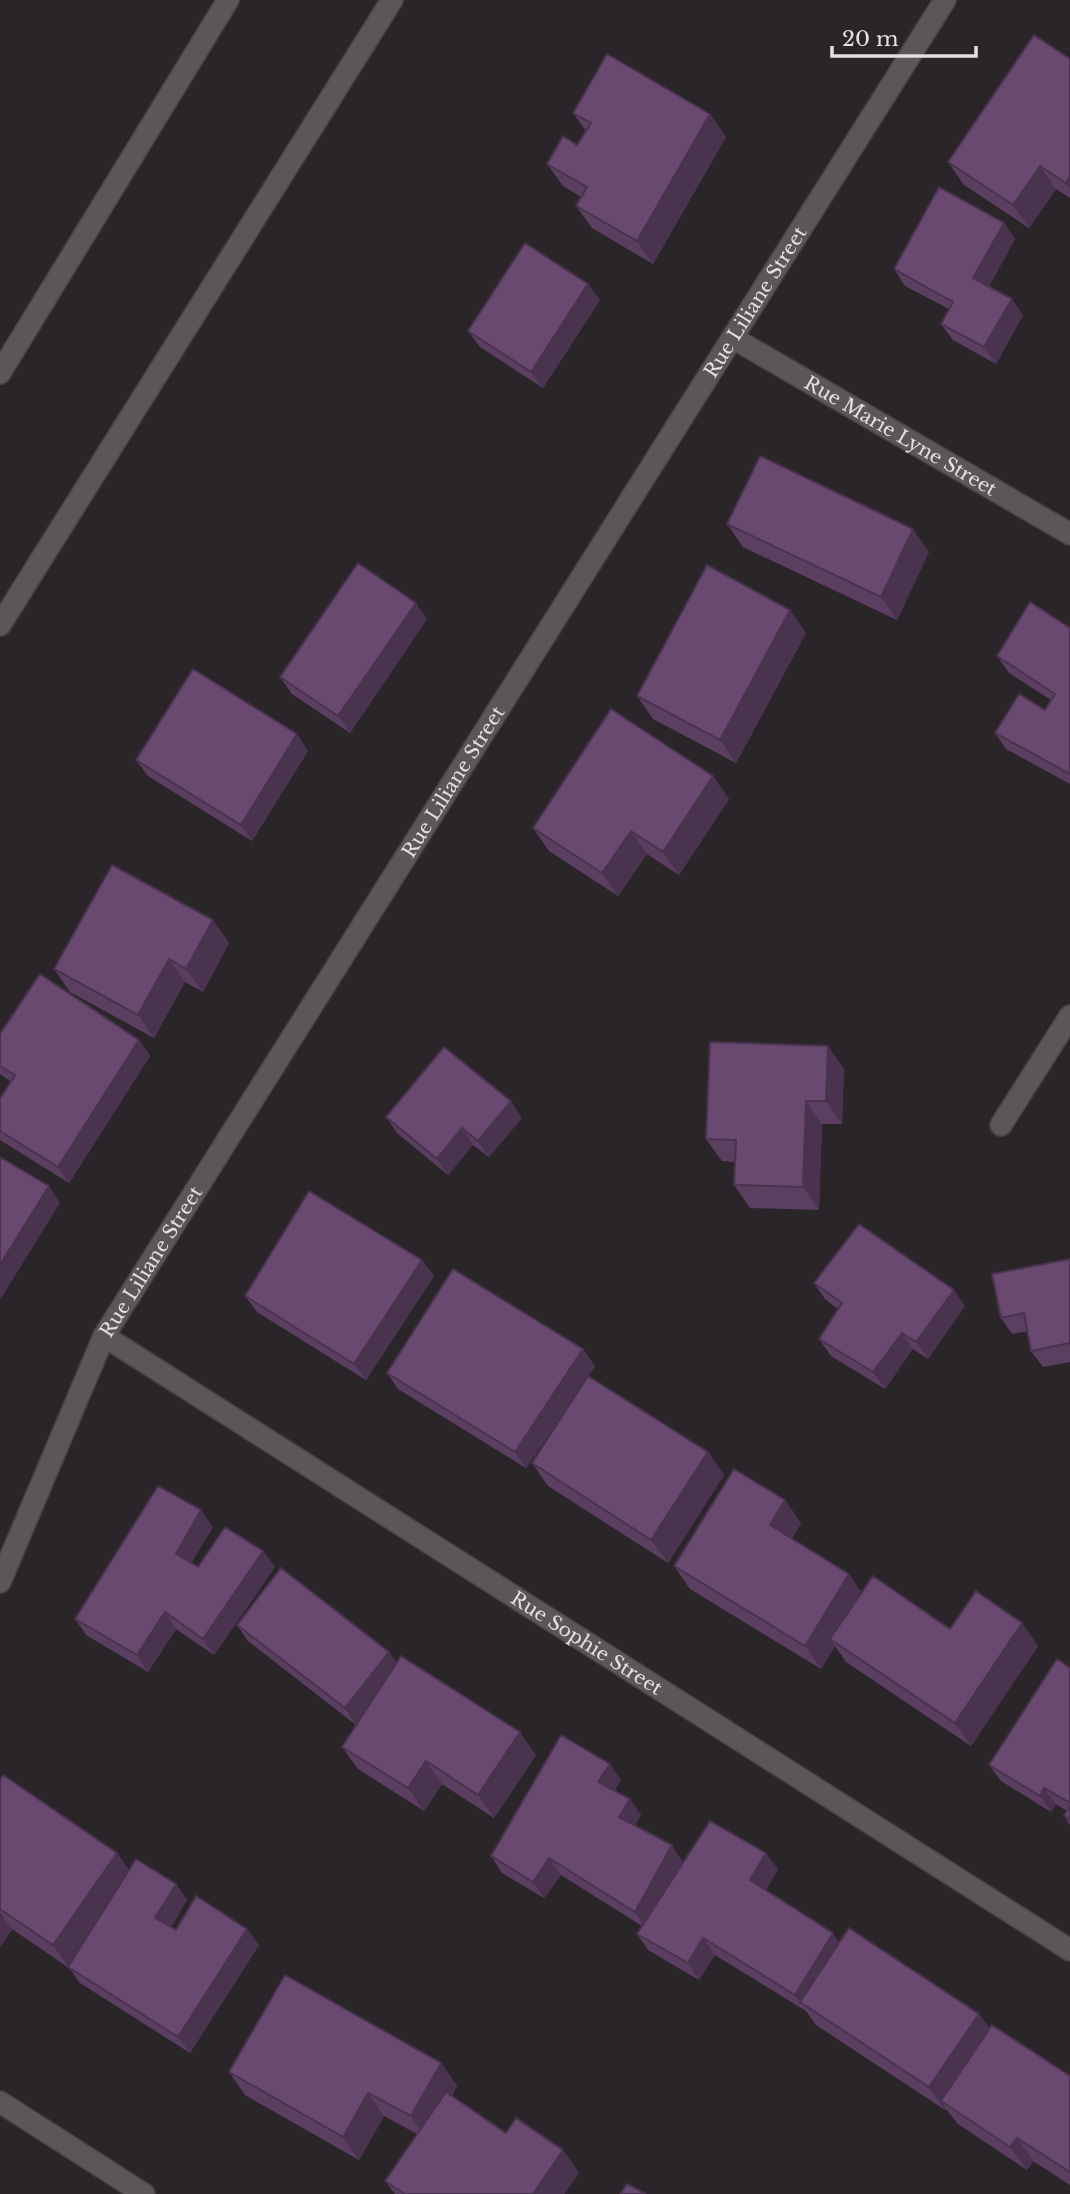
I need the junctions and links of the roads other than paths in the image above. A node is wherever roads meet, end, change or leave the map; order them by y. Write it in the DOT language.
graph roads {
  1 [pos="228,0"];
  2 [pos="392,0"];
  3 [pos="946,0"];
  4 [pos="733,338"];
  5 [pos="0,373"];
  6 [pos="1070,534"];
  7 [pos="0,625"];
  8 [pos="1070,1016"];
  9 [pos="1001,1125"];
  10 [pos="104,1336"];
  11 [pos="0,1582"];
  12 [pos="1070,1950"];
  13 [pos="0,2102"];
  14 [pos="144,2194"];
  1 -- 5 [label="street"];
  2 -- 7 [label="street"];
  3 -- 4 [label="street, Rue Liliane Street"];
  4 -- 6 [label="street, Rue Marie Lyne Street"];
  4 -- 10 [label="street, Rue Liliane Street"];
  8 -- 9 [label="street"];
  10 -- 11 [label="street, Rue Liliane Street"];
  10 -- 12 [label="street, Rue Sophie Street"];
  13 -- 14 [label="street"];
}
